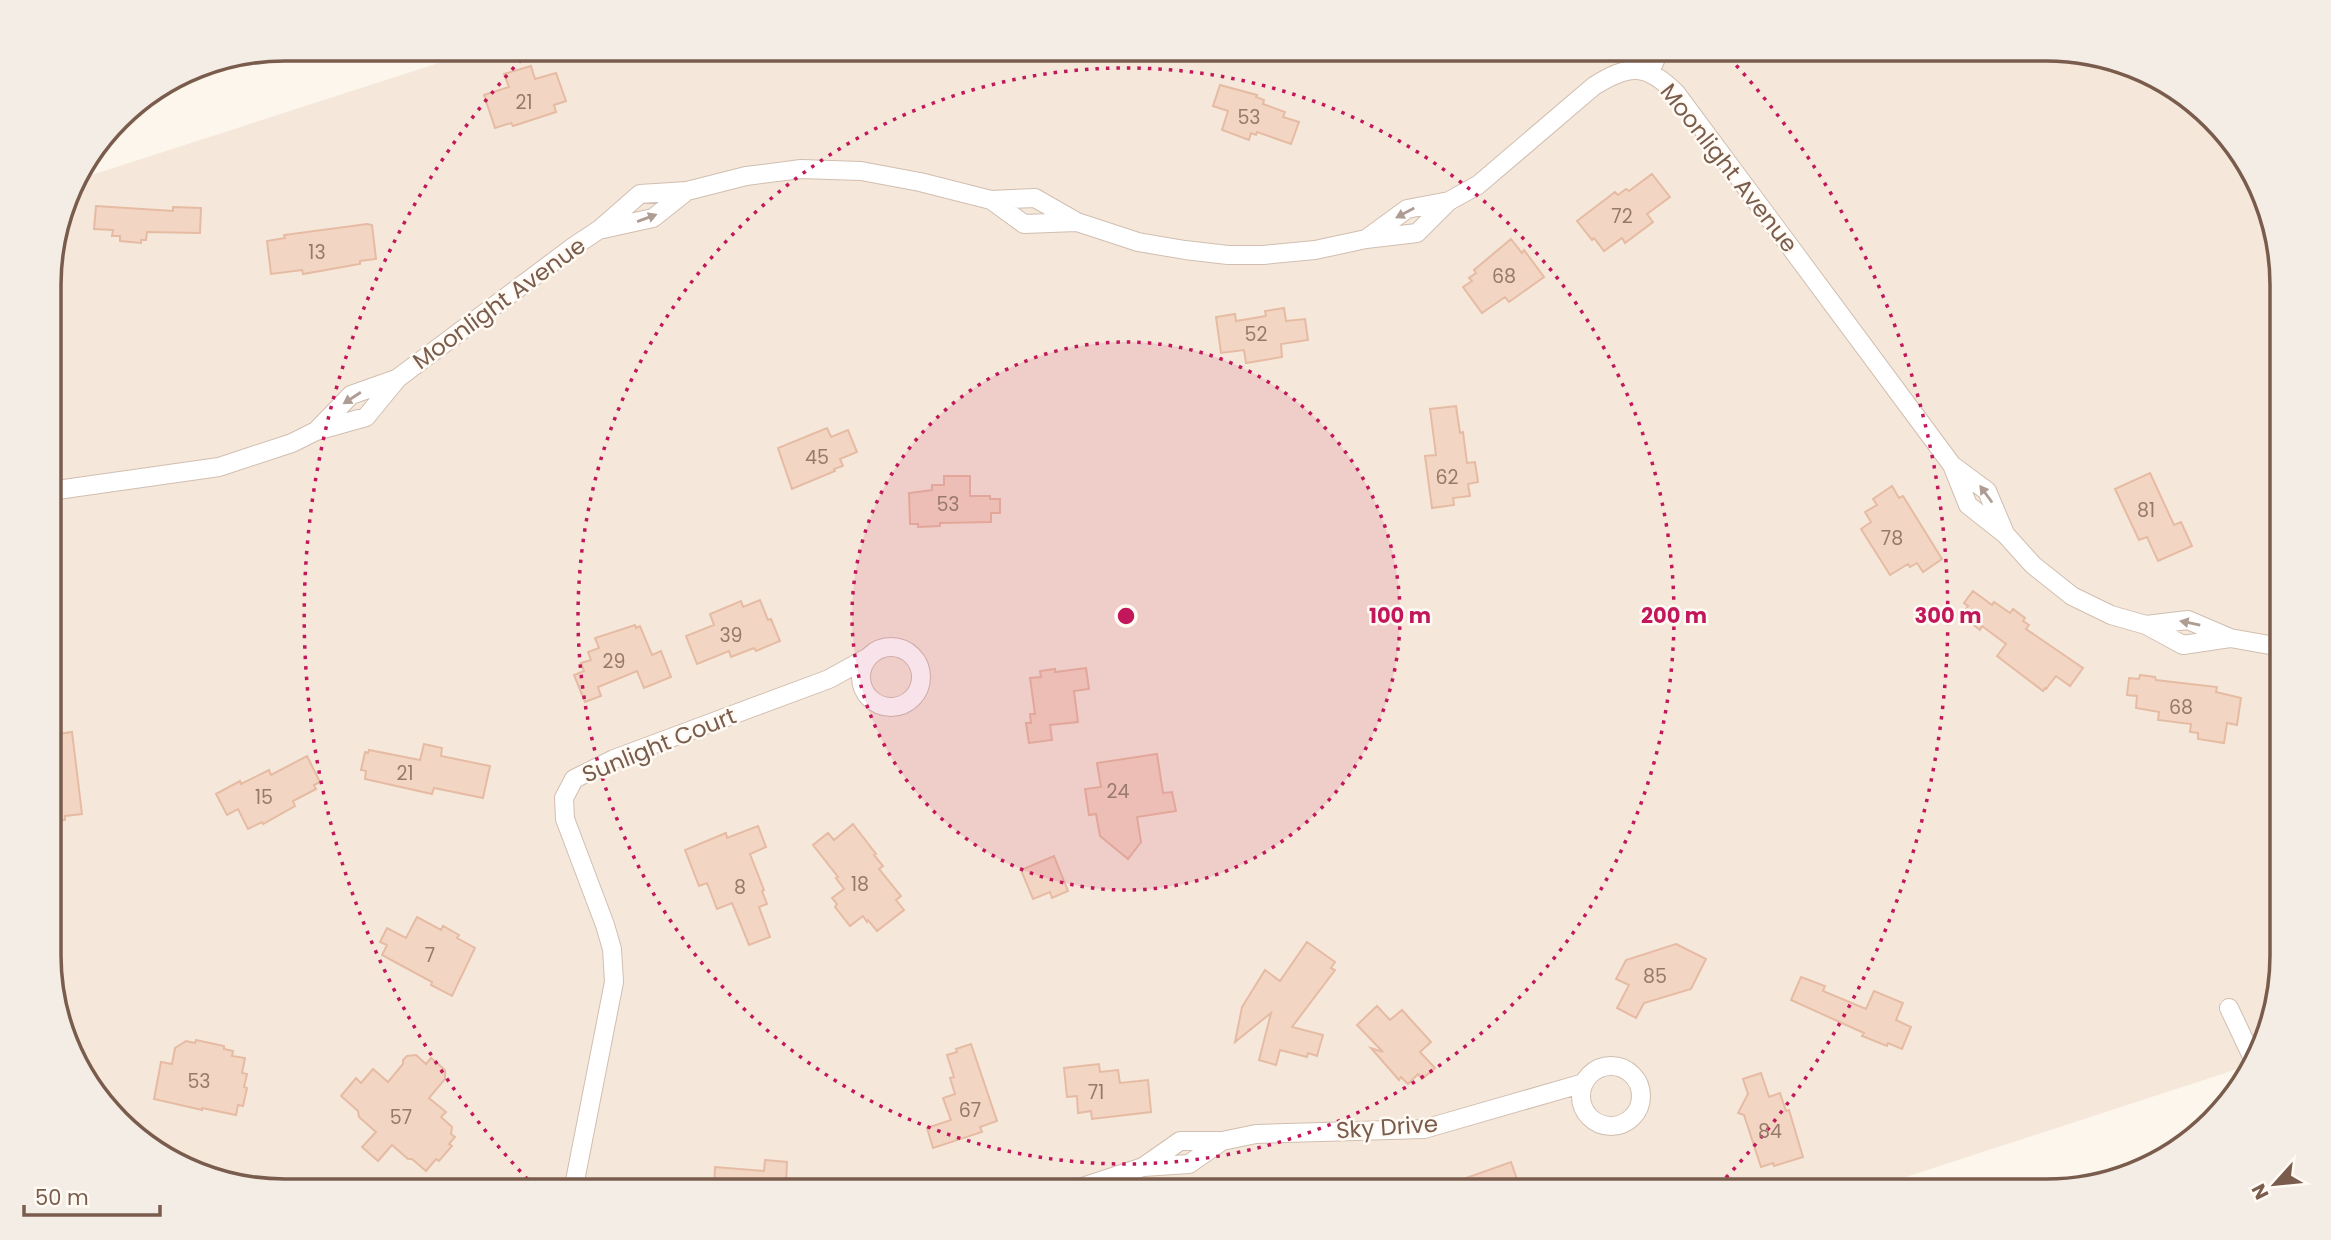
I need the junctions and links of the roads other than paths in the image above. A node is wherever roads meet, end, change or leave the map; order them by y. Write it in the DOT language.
graph roads {
  1 [pos="1655,61"];
  2 [pos="1650,72"];
  3 [pos="687,191"];
  4 [pos="991,200"];
  5 [pos="1449,201"];
  6 [pos="1077,222"];
  7 [pos="600,229"];
  8 [pos="1366,239"];
  9 [pos="398,378"];
  10 [pos="316,431"];
  11 [pos="62,489"];
  12 [pos="2146,625"];
  13 [pos="2230,638"];
  14 [pos="2270,645"];
  15 [pos="854,680"];
  16 [pos="2229,1008"];
  17 [pos="2249,1050"];
  18 [pos="1584,1083"];
  19 [pos="1549,1093"];
  20 [pos="1586,1112"];
  21 [pos="575,1179"];
  22 [pos="1108,1179"];
  1 -- 2 [label="street"];
  2 -- 5 [label="street, Moonlight Avenue"];
  2 -- 12 [label="street, Moonlight Avenue"];
  3 -- 4 [label="street, Moonlight Avenue"];
  7 -- 3 [label="street, Moonlight Avenue, one-way"];
  3 -- 7 [label="street, Moonlight Avenue"];
  4 -- 6 [label="street, Moonlight Avenue"];
  4 -- 6 [label="street, Moonlight Avenue"];
  5 -- 8 [label="street, Moonlight Avenue, one-way"];
  5 -- 8 [label="street, Moonlight Avenue"];
  6 -- 8 [label="street, Moonlight Avenue"];
  7 -- 9 [label="street, Moonlight Avenue"];
  9 -- 10 [label="street, Moonlight Avenue, one-way"];
  9 -- 10 [label="street, Moonlight Avenue"];
  10 -- 11 [label="street, Moonlight Avenue"];
  13 -- 12 [label="street, Moonlight Avenue, one-way"];
  12 -- 13 [label="street, Moonlight Avenue"];
  13 -- 14 [label="street, Moonlight Avenue"];
  15 -- 15 [label="street"];
  15 -- 21 [label="street, Sunlight Court"];
  16 -- 17 [label="street"];
  18 -- 19 [label="street, Sky Drive"];
  18 -- 20 [label="street"];
  18 -- 20 [label="street"];
  19 -- 20 [label="street"];
  19 -- 22 [label="street, Sky Drive"];
}
